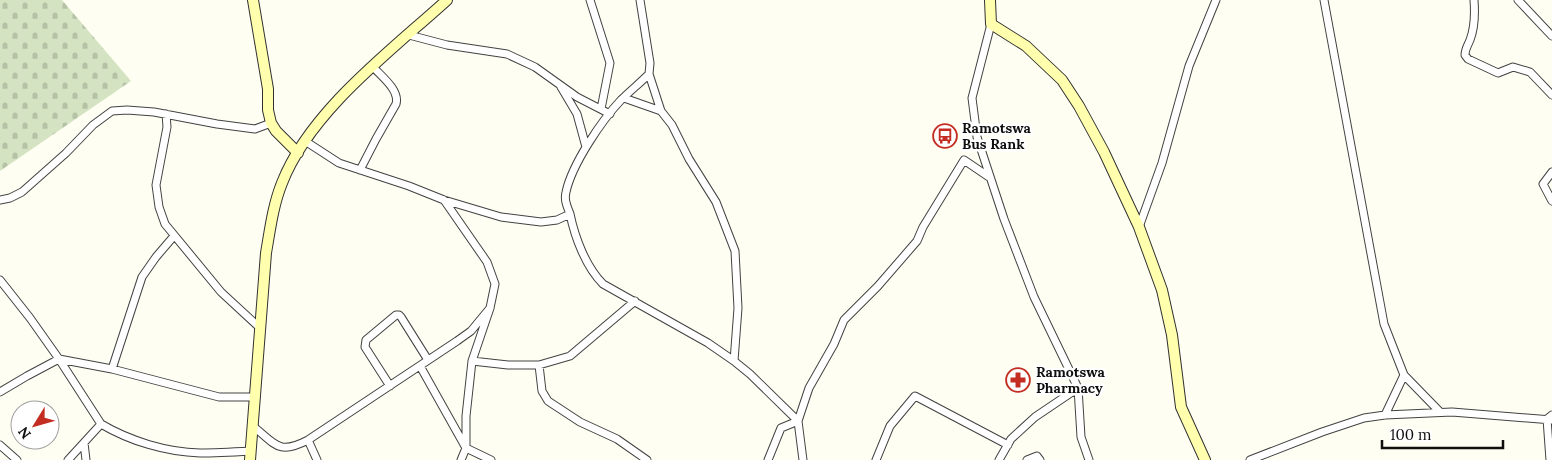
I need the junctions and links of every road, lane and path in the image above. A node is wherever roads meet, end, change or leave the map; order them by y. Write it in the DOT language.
graph roads {
  1 [pos="252,0"];
  2 [pos="447,0"];
  3 [pos="590,0"];
  4 [pos="640,0"];
  5 [pos="990,0"];
  6 [pos="1216,0"];
  7 [pos="1324,0"];
  8 [pos="1474,0"];
  9 [pos="1518,0"];
  10 [pos="991,24"];
  11 [pos="409,35"];
  12 [pos="1552,36"];
  13 [pos="372,66"];
  14 [pos="649,74"];
  15 [pos="560,85"];
  16 [pos="1552,95"];
  17 [pos="624,98"];
  18 [pos="601,110"];
  19 [pos="661,111"];
  20 [pos="166,114"];
  21 [pos="610,114"];
  22 [pos="271,123"];
  23 [pos="305,141"];
  24 [pos="586,147"];
  25 [pos="298,153"];
  26 [pos="360,170"];
  27 [pos="1552,172"];
  28 [pos="989,177"];
  29 [pos="0,200"];
  30 [pos="444,200"];
  31 [pos="1552,201"];
  32 [pos="570,214"];
  33 [pos="1139,227"];
  34 [pos="174,236"];
  35 [pos="0,280"];
  36 [pos="635,301"];
  37 [pos="490,308"];
  38 [pos="260,328"];
  39 [pos="59,359"];
  40 [pos="428,360"];
  41 [pos="472,361"];
  42 [pos="734,361"];
  43 [pos="539,365"];
  44 [pos="420,366"];
  45 [pos="112,369"];
  46 [pos="1404,375"];
  47 [pos="390,386"];
  48 [pos="1078,388"];
  49 [pos="0,392"];
  50 [pos="256,397"];
  51 [pos="1440,412"];
  52 [pos="1385,415"];
  53 [pos="1550,418"];
  54 [pos="798,422"];
  55 [pos="101,424"];
  56 [pos="254,427"];
  57 [pos="308,440"];
  58 [pos="84,443"];
  59 [pos="0,445"];
  60 [pos="1008,445"];
  61 [pos="466,448"];
  62 [pos="250,456"];
  63 [pos="17,460"];
  64 [pos="68,460"];
  65 [pos="86,460"];
  66 [pos="317,460"];
  67 [pos="461,460"];
  68 [pos="491,460"];
  69 [pos="647,460"];
  70 [pos="768,460"];
  71 [pos="803,460"];
  72 [pos="876,460"];
  73 [pos="999,460"];
  74 [pos="1027,460"];
  75 [pos="1040,460"];
  76 [pos="1089,460"];
  77 [pos="1205,460"];
  78 [pos="1250,460"];
  79 [pos="1550,460"];
  1 -- 22 [label="street"];
  2 -- 11 [label="street"];
  3 -- 18 [label="street"];
  4 -- 14 [label="street"];
  5 -- 10 [label="street"];
  6 -- 33 [label="street"];
  7 -- 46 [label="street"];
  8 -- 16 [label="street"];
  9 -- 12 [label="street"];
  10 -- 28 [label="street"];
  10 -- 33 [label="street"];
  11 -- 13 [label="street"];
  11 -- 15 [label="street"];
  13 -- 23 [label="street"];
  13 -- 26 [label="street"];
  14 -- 17 [label="street"];
  14 -- 19 [label="street"];
  15 -- 18 [label="street"];
  15 -- 24 [label="street"];
  17 -- 19 [label="street"];
  17 -- 21 [label="street"];
  18 -- 21 [label="street"];
  19 -- 42 [label="street"];
  20 -- 22 [label="street"];
  20 -- 29 [label="street"];
  20 -- 34 [label="street"];
  21 -- 24 [label="street"];
  22 -- 25 [label="street"];
  23 -- 25 [label="street"];
  23 -- 26 [label="street"];
  24 -- 32 [label="street"];
  25 -- 38 [label="street"];
  26 -- 30 [label="street"];
  27 -- 31 [label="street"];
  28 -- 48 [label="street"];
  28 -- 54 [label="street"];
  30 -- 32 [label="street"];
  30 -- 37 [label="street"];
  32 -- 36 [label="street"];
  33 -- 77 [label="street"];
  34 -- 38 [label="street"];
  34 -- 45 [label="street"];
  35 -- 39 [label="street"];
  36 -- 42 [label="street"];
  36 -- 43 [label="street"];
  37 -- 40 [label="street"];
  37 -- 41 [label="street"];
  38 -- 50 [label="street"];
  39 -- 45 [label="street"];
  39 -- 49 [label="street"];
  39 -- 55 [label="street"];
  40 -- 44 [label="street"];
  40 -- 47 [label="street"];
  41 -- 43 [label="street"];
  41 -- 61 [label="street"];
  42 -- 54 [label="street"];
  43 -- 69 [label="street"];
  44 -- 47 [label="street"];
  44 -- 61 [label="street"];
  45 -- 50 [label="street"];
  46 -- 51 [label="street"];
  46 -- 52 [label="street"];
  47 -- 57 [label="street"];
  48 -- 60 [label="street"];
  48 -- 76 [label="street"];
  50 -- 56 [label="street"];
  51 -- 52 [label="street"];
  51 -- 53 [label="street"];
  52 -- 78 [label="street"];
  53 -- 79 [label="street"];
  54 -- 70 [label="street"];
  54 -- 71 [label="street"];
  55 -- 58 [label="street"];
  55 -- 62 [label="street"];
  56 -- 57 [label="street"];
  56 -- 62 [label="street"];
  57 -- 66 [label="street"];
  58 -- 64 [label="street"];
  58 -- 65 [label="street"];
  59 -- 63 [label="street"];
  60 -- 72 [label="street"];
  60 -- 73 [label="street"];
  61 -- 67 [label="street"];
  61 -- 68 [label="street"];
  74 -- 75 [label="street"];
}
